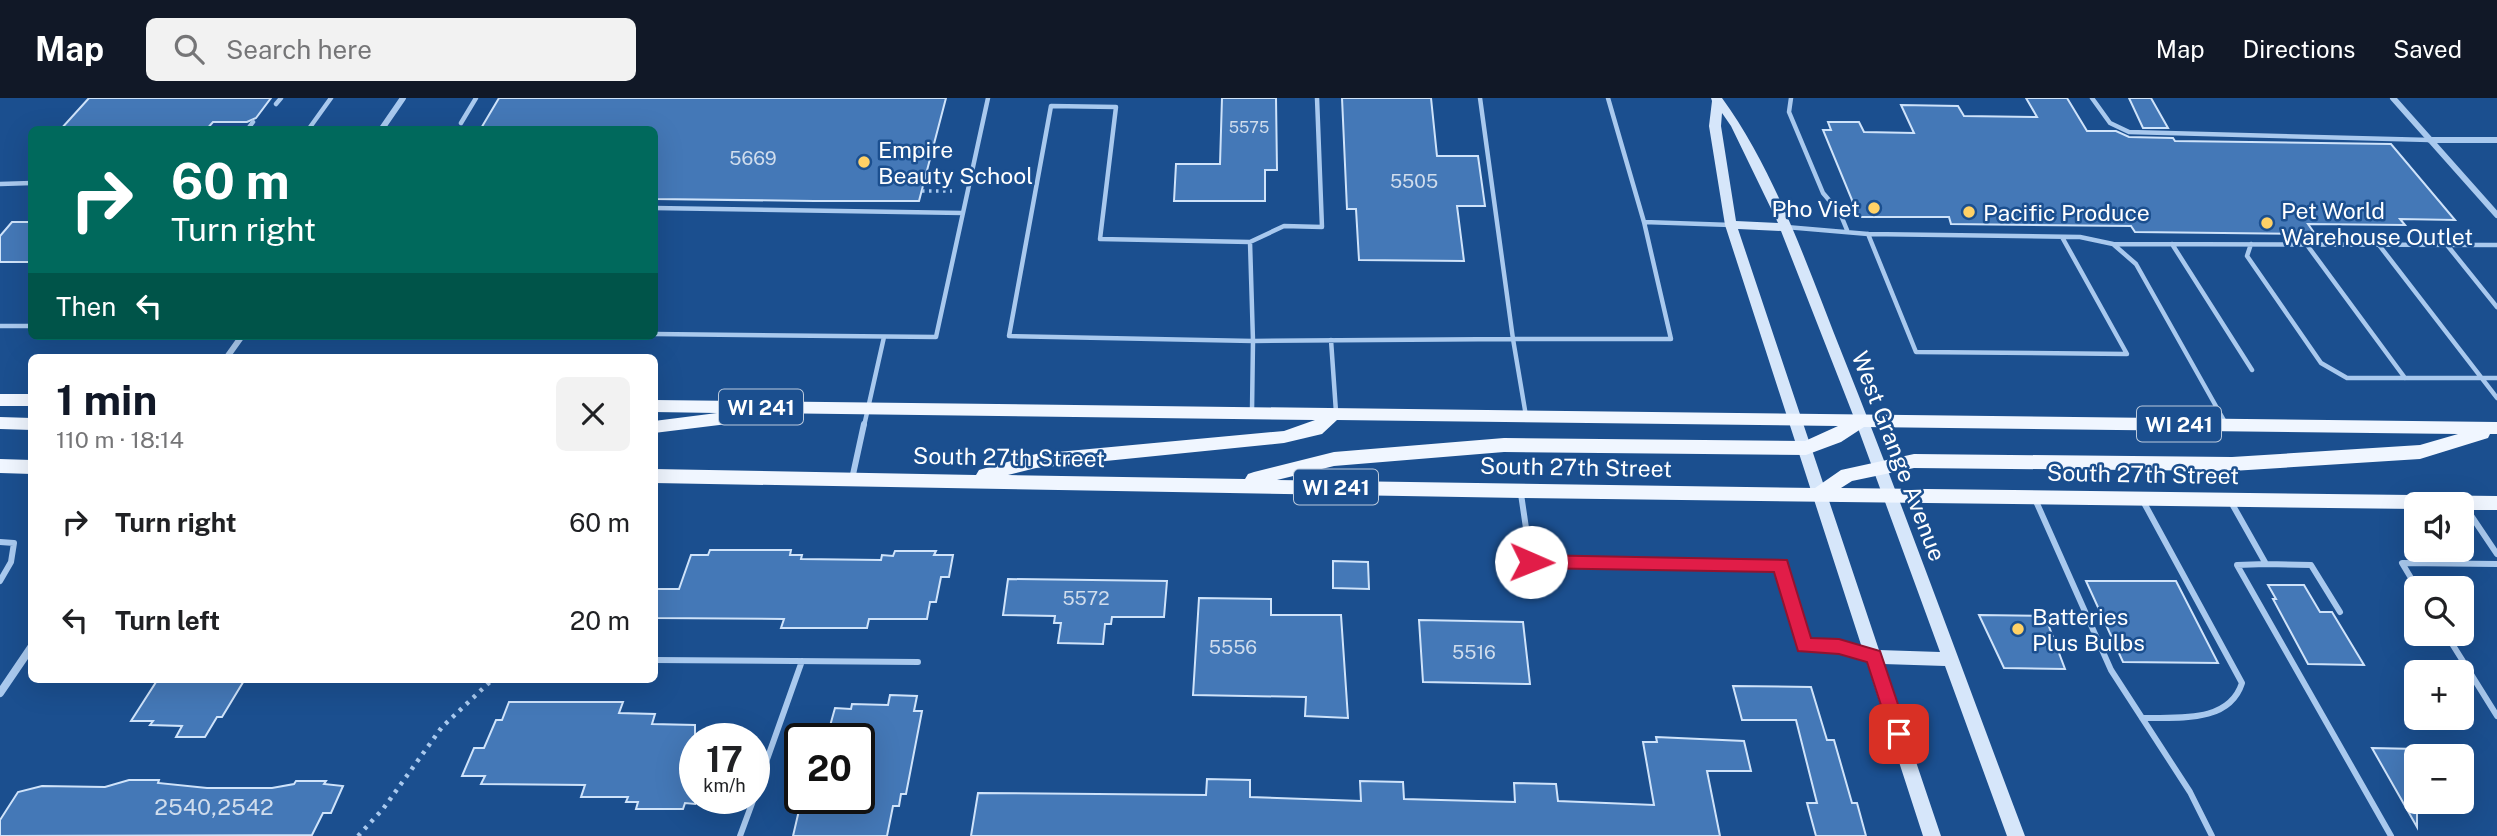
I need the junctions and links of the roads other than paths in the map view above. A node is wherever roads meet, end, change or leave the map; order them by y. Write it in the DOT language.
graph roads {
  1 [pos="281,98"];
  2 [pos="331,98"];
  3 [pos="403,98"];
  4 [pos="476,98"];
  5 [pos="988,98"];
  6 [pos="1317,98"];
  7 [pos="1480,98"];
  8 [pos="1608,98"];
  9 [pos="1791,98"];
  10 [pos="2092,98"];
  11 [pos="2393,98"];
  12 [pos="1716,100"];
  13 [pos="276,104"];
  14 [pos="253,121"];
  15 [pos="461,123"];
  16 [pos="250,126"];
  17 [pos="311,126"];
  18 [pos="385,126"];
  19 [pos="2430,140"];
  20 [pos="2497,141"];
  21 [pos="28,183"];
  22 [pos="0,184"];
  23 [pos="658,208"];
  24 [pos="963,213"];
  25 [pos="2497,215"];
  26 [pos="1644,222"];
  27 [pos="1731,225"];
  28 [pos="1786,227"];
  29 [pos="1847,230"];
  30 [pos="1868,234"];
  31 [pos="2063,237"];
  32 [pos="1250,242"];
  33 [pos="2113,244"];
  34 [pos="2172,244"];
  35 [pos="2251,244"];
  36 [pos="2307,245"];
  37 [pos="2379,245"];
  38 [pos="2447,245"];
  39 [pos="2497,245"];
  40 [pos="2497,307"];
  41 [pos="0,326"];
  42 [pos="28,326"];
  43 [pos="658,334"];
  44 [pos="884,337"];
  45 [pos="1513,339"];
  46 [pos="1331,340"];
  47 [pos="1253,341"];
  48 [pos="2252,370"];
  49 [pos="2404,378"];
  50 [pos="2482,378"];
  51 [pos="2497,378"];
  52 [pos="2497,397"];
  53 [pos="0,400"];
  54 [pos="28,400"];
  55 [pos="658,406"];
  56 [pos="815,407"];
  57 [pos="868,408"];
  58 [pos="1252,411"];
  59 [pos="1336,412"];
  60 [pos="1526,416"];
  61 [pos="1797,419"];
  62 [pos="1862,420"];
  63 [pos="0,423"];
  64 [pos="28,424"];
  65 [pos="2227,424"];
  66 [pos="658,427"];
  67 [pos="2497,429"];
  68 [pos="1806,448"];
  69 [pos="0,466"];
  70 [pos="1879,466"];
  71 [pos="28,467"];
  72 [pos="658,476"];
  73 [pos="852,479"];
  74 [pos="965,481"];
  75 [pos="1231,485"];
  76 [pos="1521,491"];
  77 [pos="1821,493"];
  78 [pos="1889,494"];
  79 [pos="2034,496"];
  80 [pos="2141,498"];
  81 [pos="2230,499"];
  82 [pos="2404,502"];
  83 [pos="2474,503"];
  84 [pos="2497,503"];
  85 [pos="2474,520"];
  86 [pos="0,542"];
  87 [pos="2497,554"];
  88 [pos="2266,564"];
  89 [pos="2497,564"];
  90 [pos="2410,576"];
  91 [pos="0,581"];
  92 [pos="2340,612"];
  93 [pos="2453,646"];
  94 [pos="28,652"];
  95 [pos="1874,657"];
  96 [pos="1952,659"];
  97 [pos="658,660"];
  98 [pos="802,661"];
  99 [pos="918,662"];
  100 [pos="0,692"];
  101 [pos="2497,716"];
  102 [pos="2142,718"];
  103 [pos="770,752"];
  104 [pos="748,814"];
  105 [pos="740,836"];
  106 [pos="1932,836"];
  107 [pos="2016,836"];
  108 [pos="2212,836"];
  109 [pos="2390,836"];
  1 -- 13 [label="lane"];
  2 -- 17 [label="lane"];
  3 -- 18 [label="street"];
  4 -- 15 [label="lane"];
  5 -- 24 [label="lane"];
  6 -- 32 [label="lane"];
  7 -- 45 [label="lane"];
  8 -- 26 [label="lane"];
  9 -- 29 [label="lane"];
  10 -- 19 [label="lane"];
  11 -- 19 [label="street"];
  12 -- 27 [label="street, West Grange Avenue"];
  12 -- 28 [label="street, West Grange Avenue"];
  14 -- 16 [label="lane"];
  19 -- 20 [label="street"];
  19 -- 25 [label="street"];
  21 -- 22 [label="lane"];
  23 -- 24 [label="lane"];
  24 -- 44 [label="lane"];
  26 -- 27 [label="lane"];
  26 -- 45 [label="lane"];
  27 -- 28 [label="street"];
  27 -- 61 [label="street, West Grange Avenue"];
  28 -- 29 [label="lane"];
  28 -- 62 [label="street, West Grange Avenue"];
  29 -- 30 [label="lane"];
  30 -- 31 [label="lane"];
  30 -- 31 [label="lane"];
  31 -- 33 [label="lane"];
  32 -- 47 [label="lane"];
  32 -- 47 [label="lane"];
  33 -- 34 [label="lane"];
  33 -- 65 [label="lane"];
  34 -- 35 [label="lane"];
  34 -- 48 [label="lane"];
  35 -- 36 [label="lane"];
  35 -- 49 [label="lane"];
  36 -- 37 [label="lane"];
  36 -- 49 [label="lane"];
  37 -- 38 [label="lane"];
  37 -- 50 [label="lane"];
  38 -- 39 [label="lane"];
  38 -- 40 [label="lane"];
  41 -- 42 [label="lane"];
  43 -- 44 [label="lane"];
  44 -- 57 [label="lane"];
  45 -- 46 [label="lane"];
  45 -- 60 [label="lane"];
  46 -- 47 [label="lane"];
  46 -- 59 [label="lane"];
  47 -- 58 [label="lane"];
  49 -- 50 [label="lane"];
  50 -- 51 [label="lane"];
  50 -- 52 [label="lane"];
  53 -- 54 [label="main road"];
  55 -- 56 [label="main road, South 27th Street / WI 241"];
  56 -- 57 [label="main road, South 27th Street / WI 241"];
  56 -- 66 [label="main road"];
  57 -- 58 [label="main road, South 27th Street / WI 241"];
  57 -- 73 [label="lane"];
  58 -- 59 [label="main road, South 27th Street / WI 241"];
  59 -- 60 [label="main road, South 27th Street / WI 241"];
  59 -- 74 [label="main road"];
  60 -- 61 [label="main road, South 27th Street / WI 241"];
  61 -- 62 [label="main road, South 27th Street / WI 241"];
  61 -- 68 [label="street, West Grange Avenue"];
  62 -- 65 [label="main road, South 27th Street / WI 241"];
  62 -- 68 [label="main road"];
  62 -- 70 [label="street, West Grange Avenue"];
  63 -- 64 [label="main road"];
  65 -- 67 [label="main road, South 27th Street / WI 241"];
  67 -- 70 [label="main road"];
  68 -- 75 [label="main road"];
  68 -- 77 [label="street, West Grange Avenue"];
  69 -- 71 [label="main road"];
  70 -- 77 [label="main road"];
  70 -- 78 [label="street, West Grange Avenue"];
  72 -- 73 [label="main road, South 27th Street / WI 241"];
  73 -- 74 [label="main road, South 27th Street / WI 241"];
  74 -- 75 [label="main road, South 27th Street / WI 241"];
  75 -- 76 [label="main road, South 27th Street / WI 241"];
  76 -- 77 [label="main road, South 27th Street / WI 241"];
  76 -- 95 [label="lane"];
  77 -- 78 [label="main road, South 27th Street / WI 241"];
  77 -- 95 [label="street, West Grange Avenue"];
  78 -- 79 [label="main road, South 27th Street / WI 241"];
  78 -- 96 [label="street, West Grange Avenue"];
  79 -- 80 [label="main road, South 27th Street / WI 241"];
  79 -- 102 [label="lane"];
  80 -- 81 [label="main road, South 27th Street / WI 241"];
  80 -- 102 [label="lane"];
  81 -- 82 [label="main road, South 27th Street / WI 241"];
  81 -- 88 [label="lane"];
  83 -- 84 [label="main road, South 27th Street / WI 241"];
  85 -- 87 [label="lane"];
  86 -- 91 [label="lane"];
  88 -- 92 [label="lane"];
  88 -- 109 [label="lane"];
  89 -- 90 [label="lane"];
  93 -- 101 [label="lane"];
  94 -- 100 [label="street"];
  95 -- 96 [label="street"];
  95 -- 106 [label="street, West Grange Avenue"];
  96 -- 107 [label="street, West Grange Avenue"];
  97 -- 98 [label="lane"];
  98 -- 99 [label="lane"];
  98 -- 103 [label="lane"];
  102 -- 108 [label="lane"];
  104 -- 105 [label="lane"];
}
